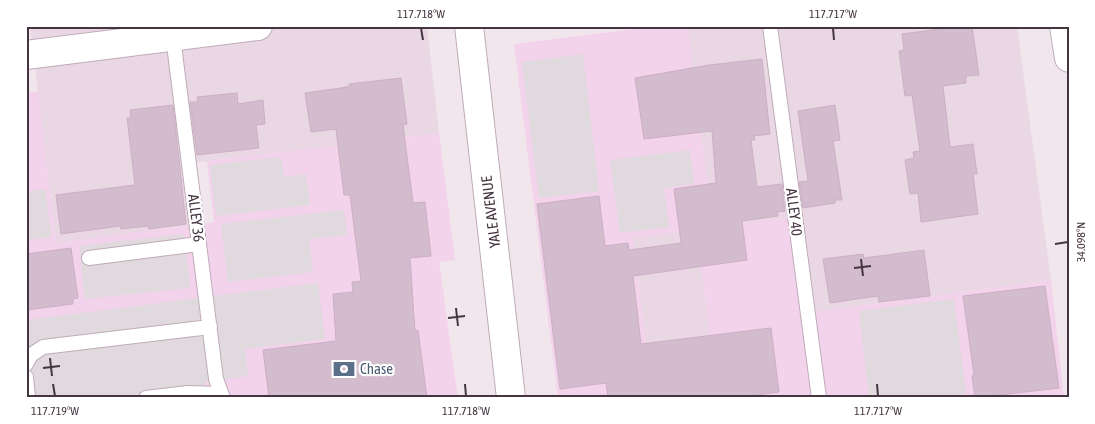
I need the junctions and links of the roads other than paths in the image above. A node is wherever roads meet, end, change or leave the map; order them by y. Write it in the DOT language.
graph roads {
  1 [pos="469,26"];
  2 [pos="770,26"];
  3 [pos="1064,26"];
  4 [pos="246,27"];
  5 [pos="173,37"];
  6 [pos="26,55"];
  7 [pos="1069,58"];
  8 [pos="199,244"];
  9 [pos="89,258"];
  10 [pos="210,327"];
  11 [pos="26,364"];
  12 [pos="26,377"];
  13 [pos="222,396"];
  14 [pos="28,398"];
  15 [pos="146,398"];
  16 [pos="511,398"];
  17 [pos="818,398"];
  1 -- 16 [label="street, YALE AVENUE"];
  2 -- 17 [label="lane, ALLEY 40"];
  3 -- 7 [label="street"];
  4 -- 5 [label="street"];
  5 -- 6 [label="street"];
  5 -- 8 [label="lane, ALLEY 36"];
  8 -- 9 [label="lane"];
  8 -- 10 [label="lane, ALLEY 36"];
  10 -- 11 [label="lane"];
  10 -- 13 [label="lane, ALLEY 36"];
  12 -- 14 [label="lane"];
  13 -- 15 [label="lane"];
}
